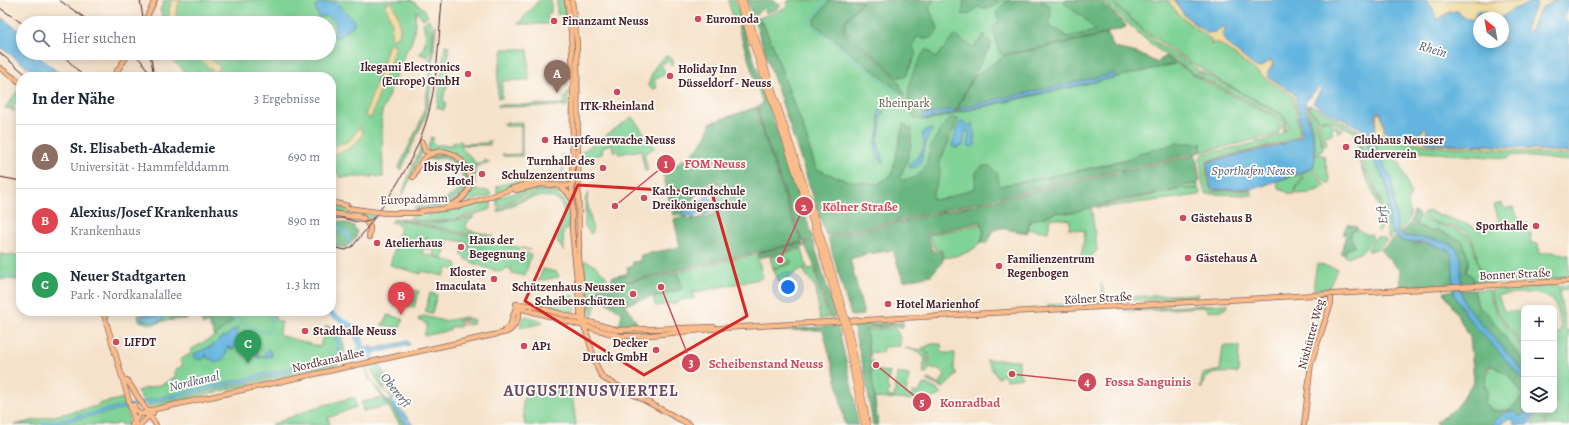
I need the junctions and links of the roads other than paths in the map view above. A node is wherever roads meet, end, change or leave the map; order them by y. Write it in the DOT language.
graph roads {
  1 [pos="155,0"];
  2 [pos="567,0"];
  3 [pos="572,0"];
  4 [pos="738,0"];
  5 [pos="743,0"];
  6 [pos="147,16"];
  7 [pos="748,20"];
  8 [pos="124,60"];
  9 [pos="0,68"];
  10 [pos="116,72"];
  11 [pos="16,79"];
  12 [pos="422,142"];
  13 [pos="433,154"];
  14 [pos="413,177"];
  15 [pos="579,177"];
  16 [pos="571,181"];
  17 [pos="552,185"];
  18 [pos="578,190"];
  19 [pos="499,195"];
  20 [pos="489,199"];
  21 [pos="572,200"];
  22 [pos="336,204"];
  23 [pos="431,210"];
  24 [pos="420,212"];
  25 [pos="336,214"];
  26 [pos="369,237"];
  27 [pos="1569,281"];
  28 [pos="1451,288"];
  29 [pos="1332,295"];
  30 [pos="518,306"];
  31 [pos="105,316"];
  32 [pos="584,323"];
  33 [pos="846,325"];
  34 [pos="697,327"];
  35 [pos="722,328"];
  36 [pos="674,330"];
  37 [pos="687,331"];
  38 [pos="133,398"];
  39 [pos="135,407"];
  40 [pos="162,408"];
  41 [pos="140,419"];
  42 [pos="156,425"];
  43 [pos="690,425"];
  44 [pos="864,425"];
  45 [pos="868,425"];
  46 [pos="1304,425"];
  1 -- 6 [label="main road"];
  2 -- 16 [label="main road"];
  3 -- 15 [label="main road"];
  4 -- 7 [label="highway"];
  5 -- 7 [label="highway"];
  7 -- 33 [label="highway, bridge"];
  8 -- 10 [label="main road"];
  9 -- 11 [label="main road"];
  12 -- 13 [label="main road"];
  13 -- 14 [label="main road"];
  13 -- 23 [label="main road"];
  15 -- 16 [label="main road"];
  15 -- 18 [label="main road"];
  16 -- 17 [label="main road, Europadamm"];
  16 -- 18 [label="main road"];
  16 -- 19 [label="main road, Europadamm"];
  16 -- 21 [label="main road"];
  17 -- 19 [label="main road, Europadamm"];
  17 -- 21 [label="main road"];
  18 -- 32 [label="main road"];
  19 -- 20 [label="main road, Europadamm"];
  20 -- 23 [label="main road, Europadamm"];
  20 -- 24 [label="main road, Europadamm"];
  21 -- 32 [label="main road"];
  22 -- 24 [label="main road, Europadamm, bridge"];
  23 -- 24 [label="main road, Europadamm"];
  25 -- 26 [label="main road"];
  27 -- 28 [label="main road, Bonner Straße"];
  28 -- 29 [label="main road, Kölner Straße"];
  29 -- 35 [label="main road, Kölner Straße"];
  29 -- 46 [label="main road, Nixhütter Weg"];
  30 -- 32 [label="main road"];
  30 -- 32 [label="main road"];
  30 -- 40 [label="main road, Nordkanalallee"];
  31 -- 38 [label="main road"];
  32 -- 36 [label="main road, Kölner Straße"];
  32 -- 43 [label="main road"];
  33 -- 44 [label="highway"];
  33 -- 45 [label="highway"];
  34 -- 35 [label="main road, Kölner Straße"];
  34 -- 36 [label="main road, Kölner Straße"];
  34 -- 37 [label="main road"];
  35 -- 37 [label="main road, Kölner Straße"];
  36 -- 37 [label="main road, Kölner Straße"];
  38 -- 39 [label="main road"];
  38 -- 39 [label="main road"];
  39 -- 41 [label="main road"];
  39 -- 41 [label="main road"];
  40 -- 41 [label="main road, Nordkanalallee"];
  40 -- 41 [label="main road, Nordkanalallee"];
  41 -- 42 [label="main road"];
}
